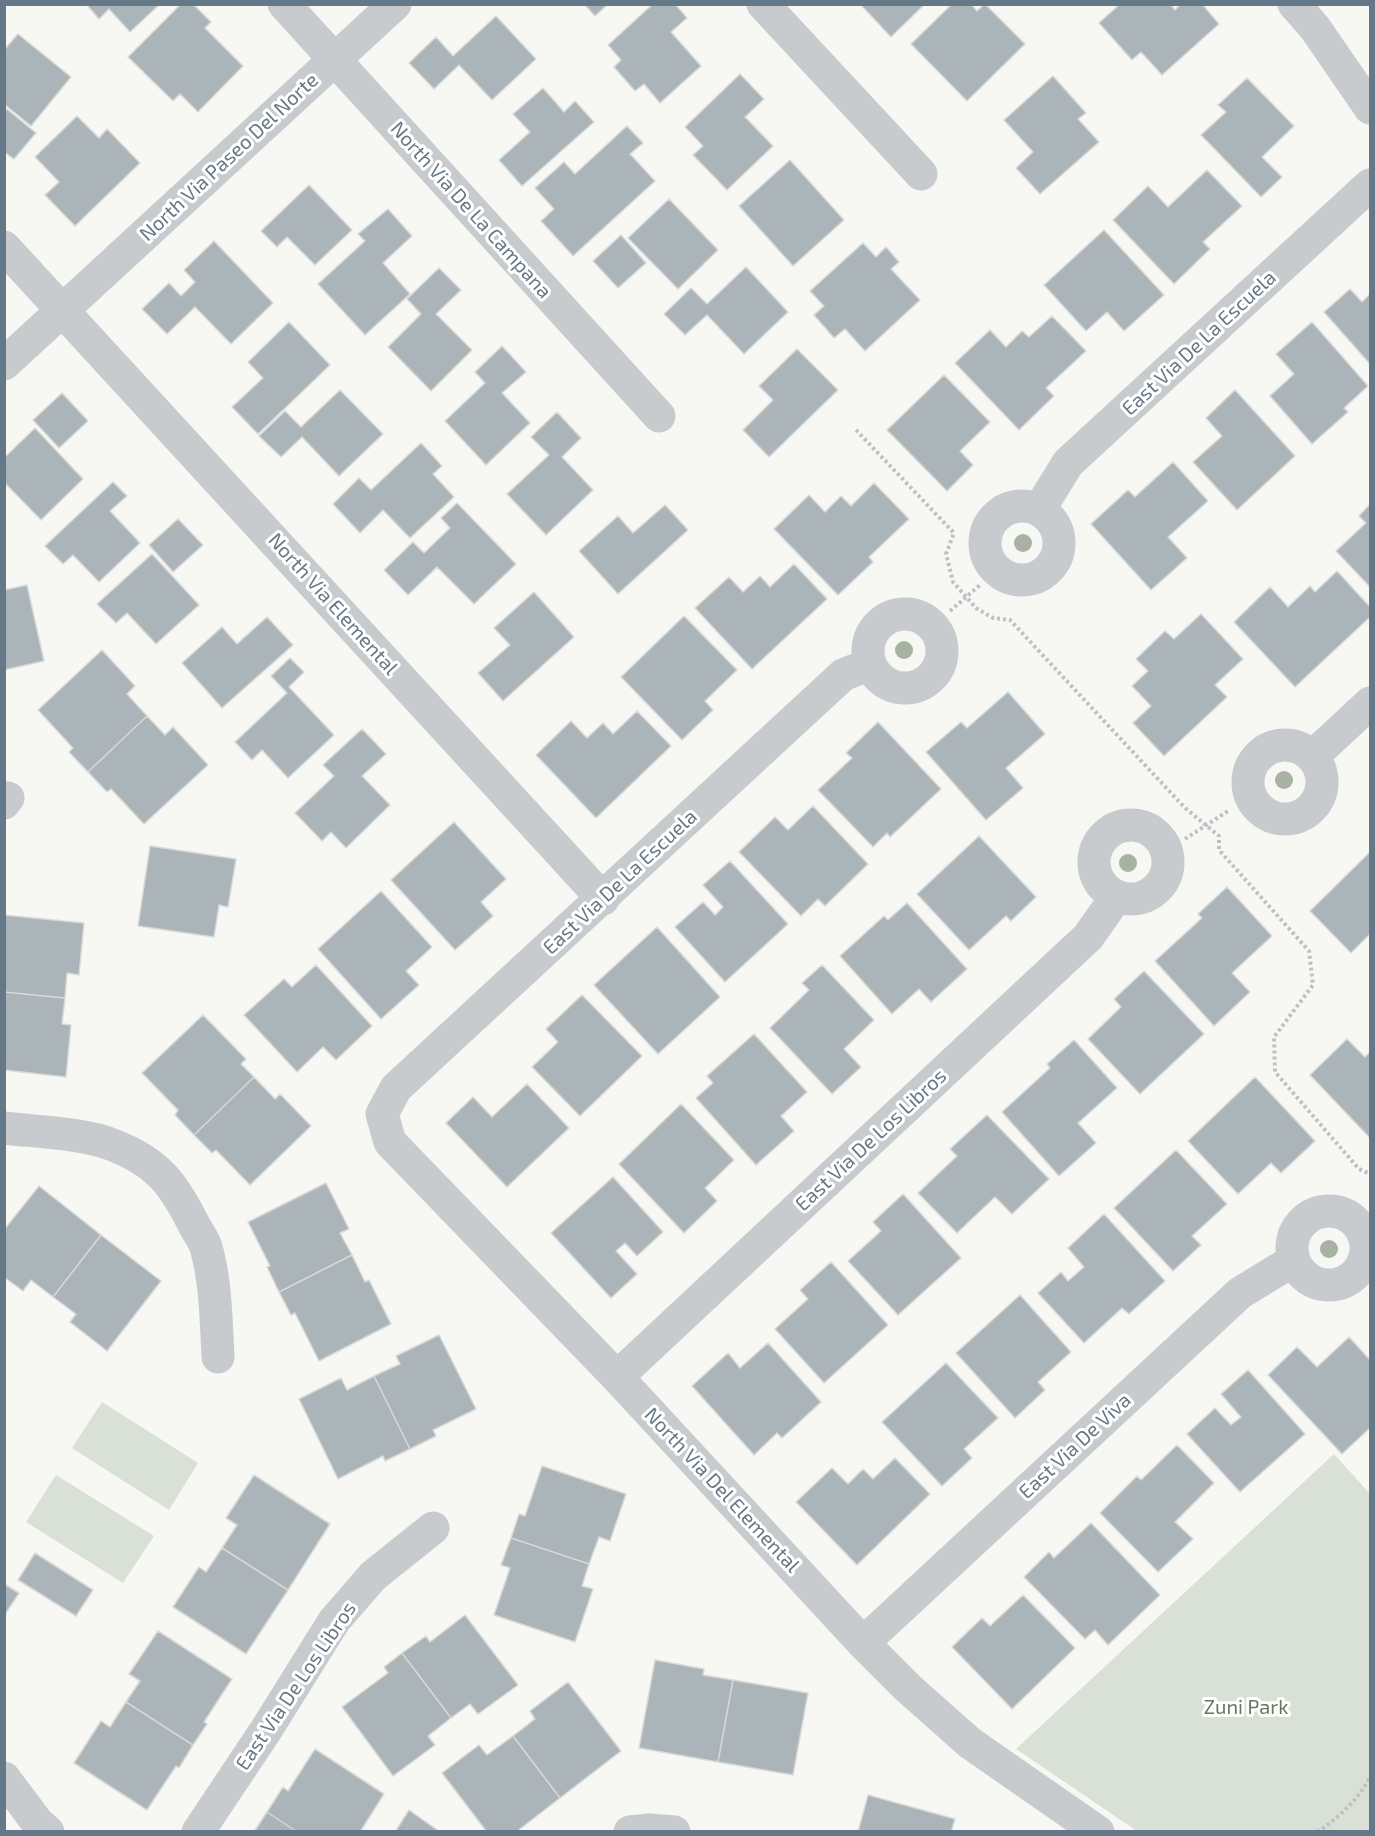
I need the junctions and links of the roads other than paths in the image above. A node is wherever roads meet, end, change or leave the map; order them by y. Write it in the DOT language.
graph roads {
  1 [pos="284,4"];
  2 [pos="395,4"];
  3 [pos="763,4"];
  4 [pos="1294,4"];
  5 [pos="334,60"];
  6 [pos="1371,108"];
  7 [pos="921,174"];
  8 [pos="1371,185"];
  9 [pos="4,247"];
  10 [pos="63,309"];
  11 [pos="4,364"];
  12 [pos="659,416"];
  13 [pos="1040,510"];
  14 [pos="870,664"];
  15 [pos="1371,703"];
  16 [pos="1312,757"];
  17 [pos="1117,896"];
  18 [pos="603,898"];
  19 [pos="382,1114"];
  20 [pos="4,1128"];
  21 [pos="1294,1260"];
  22 [pos="219,1357"];
  23 [pos="617,1377"];
  24 [pos="433,1528"];
  25 [pos="863,1643"];
  26 [pos="4,1779"];
  27 [pos="48,1832"];
  28 [pos="198,1832"];
  29 [pos="630,1832"];
  30 [pos="674,1832"];
  31 [pos="1098,1832"];
  1 -- 5 [label="street, North Via De La Campana"];
  2 -- 5 [label="street, North Via Paseo Del Norte"];
  3 -- 7 [label="street"];
  4 -- 6 [label="street"];
  5 -- 10 [label="street, North Via Paseo Del Norte"];
  5 -- 12 [label="street, North Via De La Campana"];
  8 -- 13 [label="street, East Via De La Escuela"];
  9 -- 10 [label="street"];
  10 -- 11 [label="street, North Via Paseo Del Norte"];
  10 -- 18 [label="street, North Via Elemental"];
  14 -- 18 [label="street, East Via De La Escuela"];
  15 -- 16 [label="street"];
  17 -- 23 [label="street, East Via De Los Libros"];
  18 -- 19 [label="street, East Via De La Escuela"];
  19 -- 23 [label="street, North Via Del Elemental"];
  20 -- 22 [label="street"];
  21 -- 25 [label="street, East Via De Viva"];
  23 -- 25 [label="street, North Via Del Elemental"];
  24 -- 28 [label="street, East Via De Los Libros"];
  25 -- 31 [label="street, North Via Del Elemental"];
  26 -- 27 [label="street"];
  29 -- 30 [label="street"];
}
